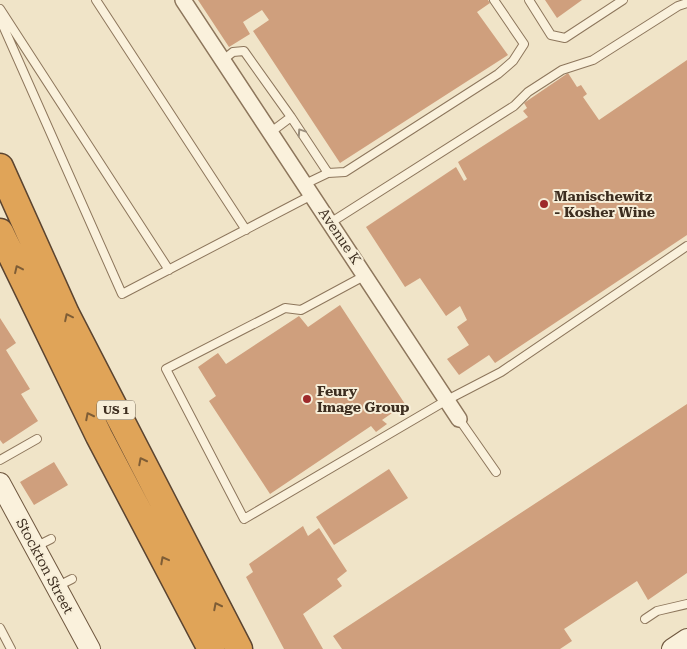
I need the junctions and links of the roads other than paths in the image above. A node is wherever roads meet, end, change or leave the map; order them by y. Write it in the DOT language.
graph roads {
  1 [pos="96,0"];
  2 [pos="183,0"];
  3 [pos="494,0"];
  4 [pos="528,0"];
  5 [pos="623,0"];
  6 [pos="687,3"];
  7 [pos="0,9"];
  8 [pos="0,19"];
  9 [pos="223,60"];
  10 [pos="291,117"];
  11 [pos="271,132"];
  12 [pos="0,166"];
  13 [pos="328,173"];
  14 [pos="309,190"];
  15 [pos="330,223"];
  16 [pos="246,230"];
  17 [pos="0,232"];
  18 [pos="687,246"];
  19 [pos="169,270"];
  20 [pos="366,275"];
  21 [pos="447,400"];
  22 [pos="459,419"];
  23 [pos="37,439"];
  24 [pos="0,460"];
  25 [pos="496,472"];
  26 [pos="0,483"];
  27 [pos="687,604"];
  28 [pos="645,619"];
  29 [pos="1,631"];
  30 [pos="687,639"];
  31 [pos="10,649"];
  32 [pos="90,649"];
  33 [pos="211,649"];
  34 [pos="239,649"];
  35 [pos="672,649"];
  1 -- 16 [label="lane"];
  2 -- 9 [label="street, Avenue K"];
  3 -- 13 [label="lane"];
  4 -- 5 [label="lane"];
  6 -- 15 [label="lane"];
  7 -- 19 [label="lane"];
  8 -- 19 [label="lane"];
  9 -- 10 [label="lane"];
  9 -- 11 [label="street, Avenue K"];
  10 -- 11 [label="lane"];
  13 -- 10 [label="lane, one-way"];
  11 -- 14 [label="street, Avenue K"];
  34 -- 12 [label="highway, US 1, one-way"];
  13 -- 14 [label="lane"];
  14 -- 15 [label="street, Avenue K"];
  14 -- 16 [label="lane"];
  15 -- 20 [label="street, Avenue K"];
  16 -- 19 [label="lane"];
  33 -- 17 [label="highway, one-way"];
  18 -- 21 [label="lane"];
  20 -- 21 [label="street, Avenue K"];
  20 -- 21 [label="lane"];
  21 -- 22 [label="street, Avenue K"];
  22 -- 25 [label="lane, Avenue K"];
  23 -- 24 [label="lane"];
  26 -- 32 [label="main road, Stockton Street"];
  27 -- 28 [label="lane"];
  29 -- 31 [label="lane"];
  30 -- 35 [label="main road"];
}
